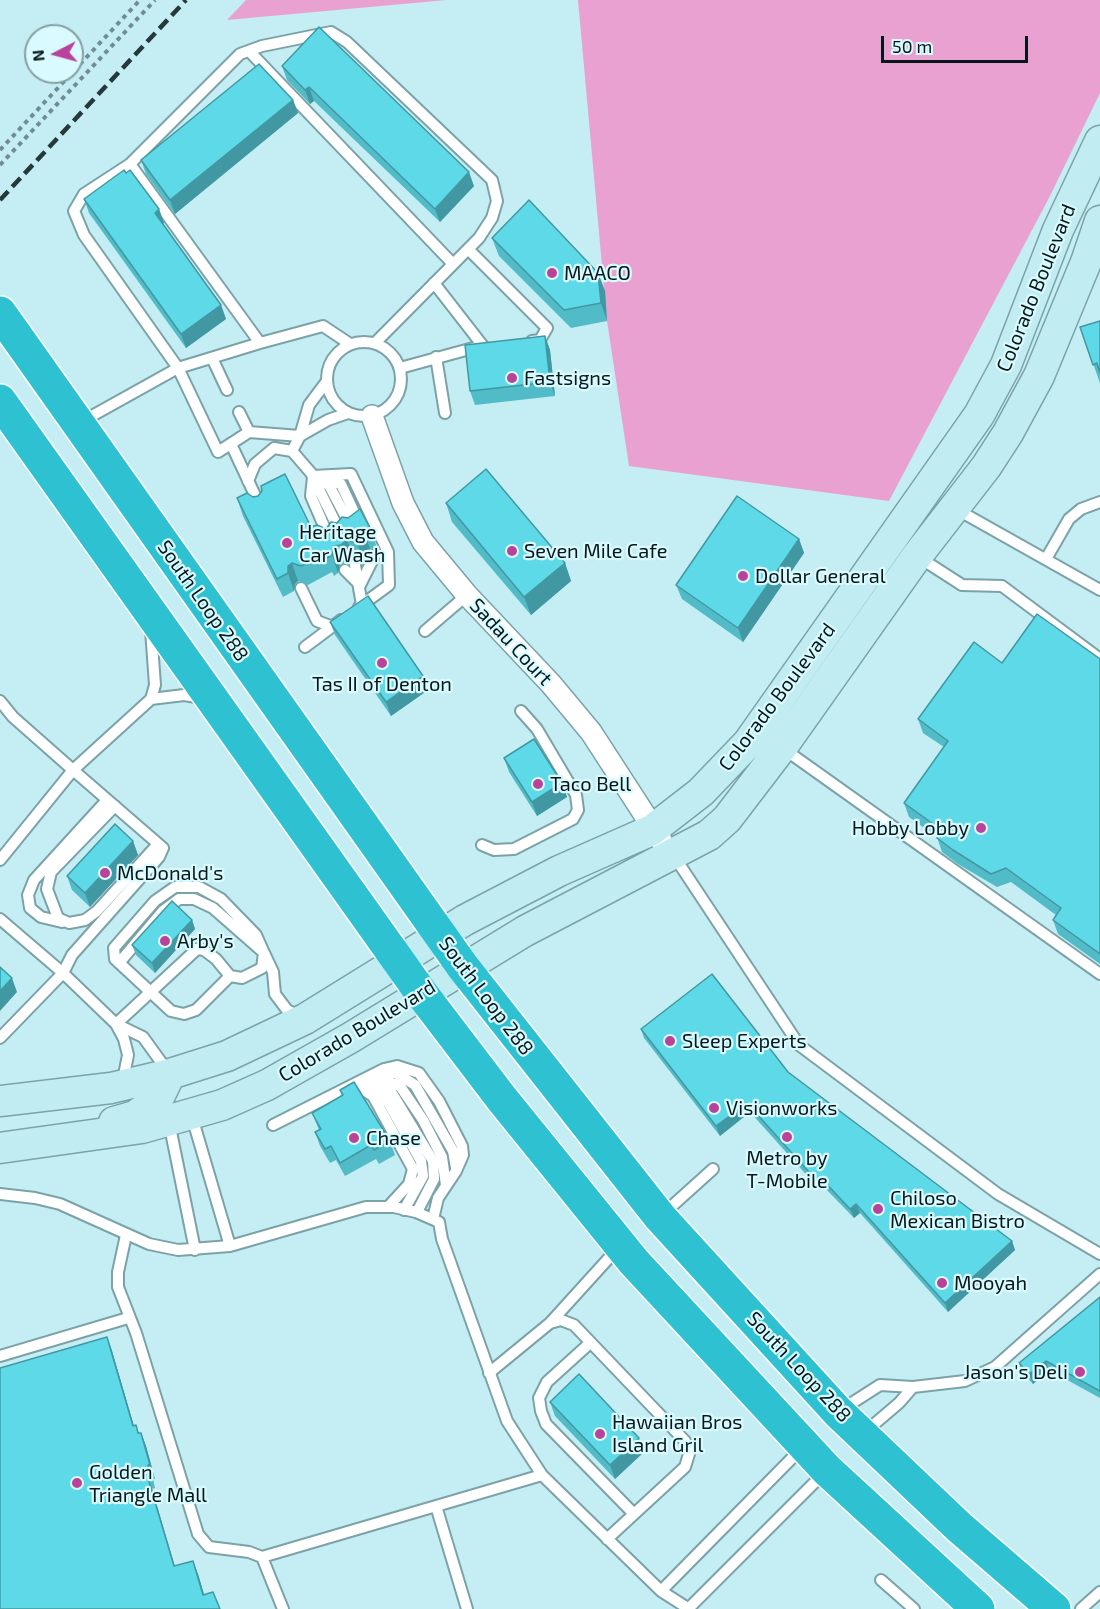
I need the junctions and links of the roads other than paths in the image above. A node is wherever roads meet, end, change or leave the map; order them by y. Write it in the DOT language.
graph roads {
  1 [pos="249,51"];
  2 [pos="1099,147"];
  3 [pos="130,164"];
  4 [pos="1091,182"];
  5 [pos="1100,221"];
  6 [pos="468,249"];
  7 [pos="453,264"];
  8 [pos="434,283"];
  9 [pos="0,313"];
  10 [pos="518,342"];
  11 [pos="375,343"];
  12 [pos="261,344"];
  13 [pos="350,344"];
  14 [pos="436,357"];
  15 [pos="212,358"];
  16 [pos="178,368"];
  17 [pos="400,368"];
  18 [pos="327,381"];
  19 [pos="227,390"];
  20 [pos="0,401"];
  21 [pos="238,412"];
  22 [pos="348,413"];
  23 [pos="445,413"];
  24 [pos="372,416"];
  25 [pos="78,423"];
  26 [pos="249,432"];
  27 [pos="300,436"];
  28 [pos="231,444"];
  29 [pos="292,451"];
  30 [pos="313,476"];
  31 [pos="248,480"];
  32 [pos="928,489"];
  33 [pos="1100,502"];
  34 [pos="261,507"];
  35 [pos="953,508"];
  36 [pos="356,527"];
  37 [pos="341,534"];
  38 [pos="330,540"];
  39 [pos="917,556"];
  40 [pos="371,557"];
  41 [pos="1046,559"];
  42 [pos="350,568"];
  43 [pos="360,585"];
  44 [pos="301,588"];
  45 [pos="1100,590"];
  46 [pos="467,595"];
  47 [pos="362,605"];
  48 [pos="148,608"];
  49 [pos="333,627"];
  50 [pos="425,631"];
  51 [pos="305,647"];
  52 [pos="1100,659"];
  53 [pos="151,699"];
  54 [pos="213,699"];
  55 [pos="0,701"];
  56 [pos="521,711"];
  57 [pos="782,747"];
  58 [pos="74,770"];
  59 [pos="111,803"];
  60 [pos="652,830"];
  61 [pos="158,844"];
  62 [pos="482,845"];
  63 [pos="673,855"];
  64 [pos="0,860"];
  65 [pos="0,919"];
  66 [pos="69,923"];
  67 [pos="439,935"];
  68 [pos="264,953"];
  69 [pos="398,959"];
  70 [pos="463,968"];
  71 [pos="63,973"];
  72 [pos="1100,974"];
  73 [pos="230,976"];
  74 [pos="149,993"];
  75 [pos="422,994"];
  76 [pos="305,1018"];
  77 [pos="116,1024"];
  78 [pos="0,1038"];
  79 [pos="170,1074"];
  80 [pos="363,1081"];
  81 [pos="111,1088"];
  82 [pos="0,1101"];
  83 [pos="180,1118"];
  84 [pos="273,1125"];
  85 [pos="0,1147"];
  86 [pos="713,1170"];
  87 [pos="446,1185"];
  88 [pos="0,1194"];
  89 [pos="388,1207"];
  90 [pos="404,1210"];
  91 [pos="417,1212"];
  92 [pos="660,1217"];
  93 [pos="433,1219"];
  94 [pos="126,1235"];
  95 [pos="621,1245"];
  96 [pos="230,1246"];
  97 [pos="195,1250"];
  98 [pos="1100,1254"];
  99 [pos="1100,1274"];
  100 [pos="128,1318"];
  101 [pos="550,1323"];
  102 [pos="590,1343"];
  103 [pos="0,1356"];
  104 [pos="489,1373"];
  105 [pos="913,1387"];
  106 [pos="838,1412"];
  107 [pos="862,1435"];
  108 [pos="804,1446"];
  109 [pos="827,1470"];
  110 [pos="542,1475"];
  111 [pos="436,1506"];
  112 [pos="634,1514"];
  113 [pos="607,1539"];
  114 [pos="262,1557"];
  115 [pos="881,1580"];
  116 [pos="661,1591"];
  117 [pos="1100,1592"];
  118 [pos="284,1609"];
  119 [pos="467,1609"];
  120 [pos="689,1609"];
  121 [pos="914,1609"];
  122 [pos="978,1609"];
  123 [pos="1054,1609"];
  124 [pos="1081,1609"];
  1 -- 3 [label="lane"];
  1 -- 6 [label="lane"];
  1 -- 7 [label="lane"];
  2 -- 4 [label="street, Colorado Boulevard"];
  3 -- 12 [label="lane"];
  3 -- 16 [label="lane"];
  4 -- 32 [label="street, Colorado Boulevard"];
  5 -- 35 [label="street, Colorado Boulevard"];
  6 -- 7 [label="lane"];
  6 -- 10 [label="lane"];
  7 -- 8 [label="lane"];
  8 -- 11 [label="lane"];
  8 -- 14 [label="lane"];
  9 -- 25 [label="highway, South Loop 288"];
  11 -- 13 [label="lane"];
  11 -- 17 [label="lane"];
  12 -- 13 [label="lane"];
  12 -- 15 [label="lane"];
  13 -- 18 [label="lane"];
  14 -- 17 [label="lane"];
  14 -- 23 [label="lane"];
  15 -- 16 [label="lane"];
  15 -- 19 [label="lane"];
  16 -- 25 [label="lane"];
  16 -- 28 [label="lane"];
  17 -- 24 [label="lane"];
  18 -- 22 [label="lane"];
  18 -- 27 [label="lane"];
  20 -- 48 [label="highway"];
  21 -- 26 [label="lane"];
  22 -- 24 [label="lane"];
  22 -- 27 [label="lane"];
  24 -- 46 [label="street, Sadau Court"];
  25 -- 67 [label="highway, South Loop 288"];
  26 -- 27 [label="lane"];
  26 -- 28 [label="lane"];
  27 -- 29 [label="lane"];
  28 -- 31 [label="lane"];
  29 -- 30 [label="lane"];
  29 -- 31 [label="lane"];
  30 -- 36 [label="lane"];
  30 -- 37 [label="lane"];
  30 -- 38 [label="lane"];
  30 -- 47 [label="lane"];
  31 -- 34 [label="lane"];
  32 -- 35 [label="street"];
  32 -- 60 [label="street, Colorado Boulevard"];
  33 -- 41 [label="lane"];
  35 -- 39 [label="street, Colorado Boulevard"];
  35 -- 41 [label="lane"];
  39 -- 52 [label="lane"];
  39 -- 57 [label="street, Colorado Boulevard"];
  40 -- 43 [label="lane"];
  41 -- 45 [label="lane"];
  42 -- 43 [label="lane"];
  43 -- 47 [label="lane"];
  44 -- 49 [label="lane"];
  46 -- 50 [label="lane"];
  46 -- 60 [label="street, Sadau Court"];
  47 -- 49 [label="lane"];
  48 -- 53 [label="lane"];
  48 -- 54 [label="highway"];
  49 -- 51 [label="lane"];
  53 -- 54 [label="lane"];
  53 -- 58 [label="lane"];
  54 -- 69 [label="highway"];
  55 -- 58 [label="lane"];
  56 -- 62 [label="lane"];
  57 -- 63 [label="street, Colorado Boulevard"];
  57 -- 72 [label="lane"];
  58 -- 59 [label="lane"];
  58 -- 64 [label="lane"];
  59 -- 61 [label="lane"];
  59 -- 66 [label="lane"];
  59 -- 66 [label="lane"];
  60 -- 63 [label="street, Sadau Court"];
  60 -- 67 [label="street, Colorado Boulevard"];
  61 -- 66 [label="lane"];
  61 -- 71 [label="lane"];
  63 -- 70 [label="street, Colorado Boulevard"];
  63 -- 98 [label="lane"];
  65 -- 71 [label="lane"];
  67 -- 69 [label="street, Colorado Boulevard"];
  67 -- 70 [label="highway, South Loop 288"];
  68 -- 73 [label="lane"];
  68 -- 74 [label="lane"];
  68 -- 76 [label="lane"];
  69 -- 75 [label="highway"];
  69 -- 76 [label="street, Colorado Boulevard"];
  70 -- 75 [label="street, Colorado Boulevard"];
  70 -- 92 [label="highway, South Loop 288"];
  71 -- 77 [label="lane"];
  71 -- 78 [label="lane"];
  73 -- 74 [label="lane"];
  73 -- 74 [label="lane"];
  74 -- 77 [label="lane"];
  75 -- 83 [label="street, Colorado Boulevard"];
  75 -- 95 [label="highway"];
  76 -- 79 [label="street, Colorado Boulevard"];
  77 -- 79 [label="lane"];
  77 -- 81 [label="lane"];
  79 -- 81 [label="street, Colorado Boulevard"];
  79 -- 85 [label="street"];
  80 -- 84 [label="lane"];
  80 -- 87 [label="lane"];
  80 -- 87 [label="lane"];
  80 -- 89 [label="lane"];
  80 -- 90 [label="lane"];
  80 -- 91 [label="lane"];
  81 -- 82 [label="street, Colorado Boulevard"];
  83 -- 85 [label="street, Colorado Boulevard"];
  83 -- 96 [label="lane"];
  83 -- 97 [label="lane"];
  86 -- 92 [label="lane"];
  87 -- 93 [label="lane"];
  88 -- 94 [label="lane"];
  89 -- 90 [label="lane"];
  89 -- 96 [label="lane"];
  90 -- 91 [label="lane"];
  91 -- 93 [label="lane"];
  92 -- 106 [label="highway, South Loop 288"];
  93 -- 104 [label="lane"];
  94 -- 97 [label="lane"];
  94 -- 100 [label="lane"];
  95 -- 101 [label="lane"];
  95 -- 108 [label="highway"];
  96 -- 97 [label="lane"];
  99 -- 105 [label="lane"];
  100 -- 103 [label="lane"];
  100 -- 114 [label="lane"];
  101 -- 102 [label="lane"];
  101 -- 104 [label="lane"];
  102 -- 112 [label="lane"];
  102 -- 112 [label="lane"];
  104 -- 110 [label="lane"];
  105 -- 106 [label="lane"];
  105 -- 107 [label="lane"];
  106 -- 107 [label="highway, South Loop 288"];
  106 -- 108 [label="highway"];
  107 -- 109 [label="highway"];
  107 -- 123 [label="highway, South Loop 288"];
  108 -- 109 [label="highway"];
  108 -- 116 [label="lane"];
  109 -- 120 [label="lane"];
  109 -- 122 [label="highway"];
  110 -- 111 [label="lane"];
  110 -- 113 [label="lane"];
  111 -- 114 [label="lane"];
  111 -- 119 [label="lane"];
  112 -- 113 [label="lane"];
  113 -- 116 [label="lane"];
  114 -- 118 [label="lane"];
  115 -- 121 [label="lane"];
  116 -- 120 [label="lane"];
  117 -- 124 [label="lane"];
}
